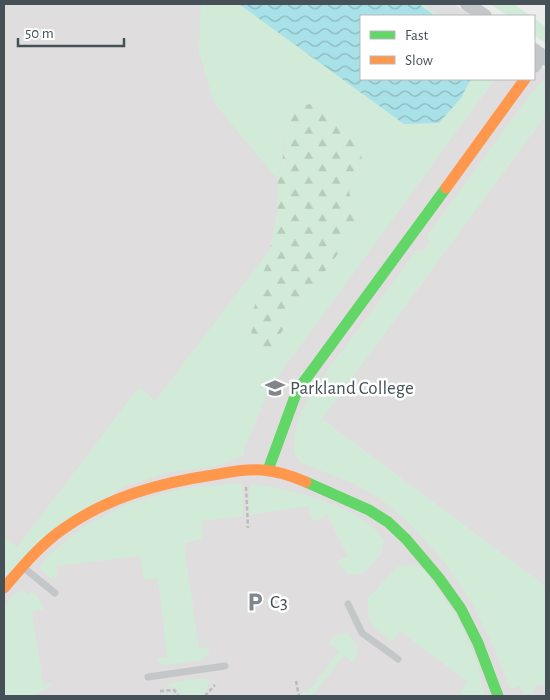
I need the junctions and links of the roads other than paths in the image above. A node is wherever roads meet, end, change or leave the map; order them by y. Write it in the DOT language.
graph roads {
  1 [pos="467,4"];
  2 [pos="484,15"];
  3 [pos="524,80"];
  4 [pos="268,470"];
  5 [pos="22,567"];
  6 [pos="4,588"];
  7 [pos="55,593"];
  8 [pos="348,604"];
  9 [pos="398,659"];
  10 [pos="225,666"];
  11 [pos="148,678"];
  12 [pos="498,696"];
  1 -- 2 [label="street"];
  3 -- 4 [label="street"];
  4 -- 5 [label="street"];
  4 -- 12 [label="street"];
  5 -- 6 [label="street"];
  5 -- 7 [label="lane"];
  8 -- 9 [label="lane"];
  10 -- 11 [label="lane"];
}
